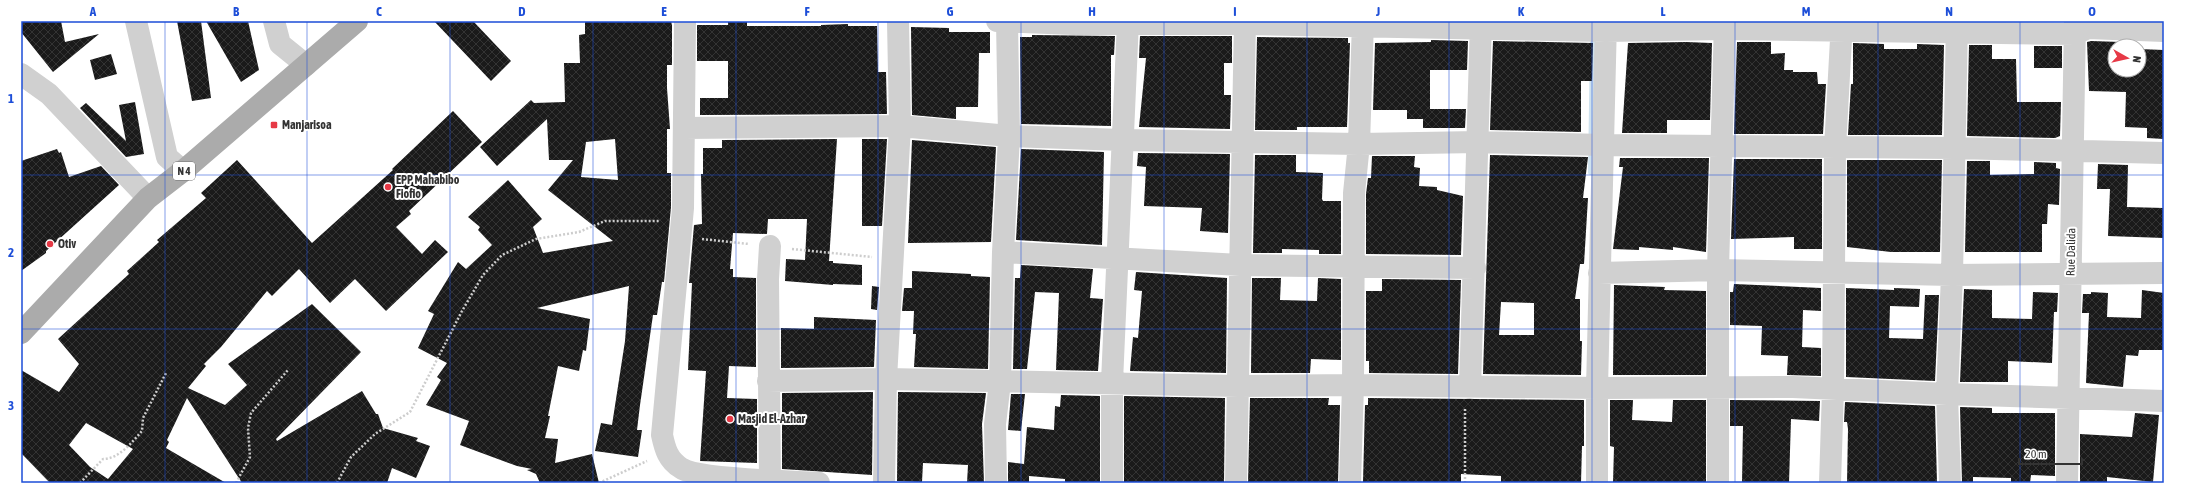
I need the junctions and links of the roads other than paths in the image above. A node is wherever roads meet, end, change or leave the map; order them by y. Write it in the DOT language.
graph roads {
  1 [pos="136,21"];
  2 [pos="274,21"];
  3 [pos="358,21"];
  4 [pos="685,21"];
  5 [pos="898,21"];
  6 [pos="1004,21"];
  7 [pos="1128,22"];
  8 [pos="1245,23"];
  9 [pos="1363,24"];
  10 [pos="1481,25"];
  11 [pos="1725,25"];
  12 [pos="1606,26"];
  13 [pos="1842,26"];
  14 [pos="1957,26"];
  15 [pos="2075,27"];
  16 [pos="2164,31"];
  17 [pos="306,65"];
  18 [pos="21,74"];
  19 [pos="900,126"];
  20 [pos="684,128"];
  21 [pos="1009,136"];
  22 [pos="1122,140"];
  23 [pos="1244,141"];
  24 [pos="1478,142"];
  25 [pos="1359,144"];
  26 [pos="1603,145"];
  27 [pos="1721,146"];
  28 [pos="1835,148"];
  29 [pos="1954,148"];
  30 [pos="2073,151"];
  31 [pos="2164,153"];
  32 [pos="184,172"];
  33 [pos="148,198"];
  34 [pos="770,246"];
  35 [pos="1003,252"];
  36 [pos="1117,259"];
  37 [pos="1240,265"];
  38 [pos="1354,267"];
  39 [pos="1475,268"];
  40 [pos="1718,270"];
  41 [pos="1599,273"];
  42 [pos="1835,273"];
  43 [pos="2164,273"];
  44 [pos="2071,274"];
  45 [pos="1952,275"];
  46 [pos="21,333"];
  47 [pos="886,379"];
  48 [pos="768,381"];
  49 [pos="1000,382"];
  50 [pos="1112,382"];
  51 [pos="1353,385"];
  52 [pos="1239,386"];
  53 [pos="1468,388"];
  54 [pos="1597,388"];
  55 [pos="1718,388"];
  56 [pos="1834,389"];
  57 [pos="1947,394"];
  58 [pos="2069,397"];
  59 [pos="2164,401"];
  60 [pos="694,478"];
  61 [pos="770,481"];
  62 [pos="819,483"];
  63 [pos="884,483"];
  64 [pos="996,483"];
  65 [pos="1112,483"];
  66 [pos="1236,483"];
  67 [pos="1350,483"];
  68 [pos="1597,483"];
  69 [pos="1718,483"];
  70 [pos="1830,483"];
  71 [pos="1950,483"];
  72 [pos="2068,483"];
  1 -- 32 [label="street"];
  2 -- 17 [label="street"];
  3 -- 17 [label="main road, N 4"];
  4 -- 20 [label="street"];
  5 -- 19 [label="street"];
  6 -- 7 [label="street"];
  6 -- 21 [label="street"];
  7 -- 8 [label="street"];
  7 -- 22 [label="street"];
  8 -- 9 [label="street"];
  8 -- 23 [label="street"];
  9 -- 10 [label="street"];
  9 -- 25 [label="street"];
  10 -- 12 [label="street"];
  10 -- 24 [label="street"];
  11 -- 12 [label="street"];
  11 -- 13 [label="street"];
  11 -- 27 [label="street"];
  12 -- 26 [label="street"];
  13 -- 14 [label="street"];
  13 -- 28 [label="street"];
  14 -- 15 [label="street"];
  14 -- 29 [label="street"];
  15 -- 16 [label="street"];
  15 -- 30 [label="street, Rue Dalida"];
  17 -- 32 [label="main road, N 4"];
  18 -- 33 [label="street"];
  19 -- 20 [label="street"];
  19 -- 21 [label="street"];
  19 -- 47 [label="street"];
  20 -- 60 [label="street"];
  21 -- 22 [label="street"];
  21 -- 35 [label="street"];
  22 -- 23 [label="street"];
  22 -- 36 [label="street"];
  23 -- 25 [label="street"];
  23 -- 37 [label="street"];
  24 -- 25 [label="street"];
  24 -- 26 [label="street"];
  24 -- 39 [label="street"];
  25 -- 38 [label="street"];
  26 -- 27 [label="street"];
  26 -- 41 [label="street"];
  27 -- 28 [label="street"];
  27 -- 40 [label="street"];
  28 -- 29 [label="street"];
  28 -- 42 [label="street"];
  29 -- 30 [label="street"];
  29 -- 45 [label="street"];
  30 -- 31 [label="street"];
  30 -- 44 [label="street, Rue Dalida"];
  32 -- 33 [label="main road, N 4"];
  33 -- 46 [label="main road, N 4"];
  34 -- 48 [label="street"];
  35 -- 36 [label="street"];
  35 -- 49 [label="street"];
  36 -- 37 [label="street"];
  36 -- 50 [label="street"];
  37 -- 38 [label="street"];
  37 -- 52 [label="street"];
  38 -- 39 [label="street"];
  38 -- 51 [label="street"];
  39 -- 53 [label="street"];
  40 -- 41 [label="street"];
  40 -- 42 [label="street"];
  40 -- 55 [label="street"];
  41 -- 54 [label="street"];
  42 -- 45 [label="street"];
  42 -- 56 [label="street"];
  43 -- 44 [label="street"];
  44 -- 45 [label="street"];
  44 -- 58 [label="street, Rue Dalida"];
  45 -- 57 [label="street"];
  47 -- 48 [label="street"];
  47 -- 49 [label="street"];
  47 -- 63 [label="street"];
  48 -- 61 [label="street"];
  49 -- 50 [label="street"];
  49 -- 64 [label="street"];
  50 -- 52 [label="street"];
  50 -- 65 [label="street"];
  51 -- 52 [label="street"];
  51 -- 53 [label="street"];
  51 -- 67 [label="street"];
  52 -- 66 [label="street"];
  53 -- 54 [label="street"];
  54 -- 55 [label="street"];
  54 -- 68 [label="street"];
  55 -- 56 [label="street"];
  55 -- 69 [label="street"];
  56 -- 57 [label="street"];
  56 -- 70 [label="street"];
  57 -- 58 [label="street"];
  57 -- 71 [label="street"];
  58 -- 59 [label="street"];
  58 -- 72 [label="street, Rue Dalida"];
  60 -- 61 [label="street"];
  61 -- 62 [label="street"];
}
